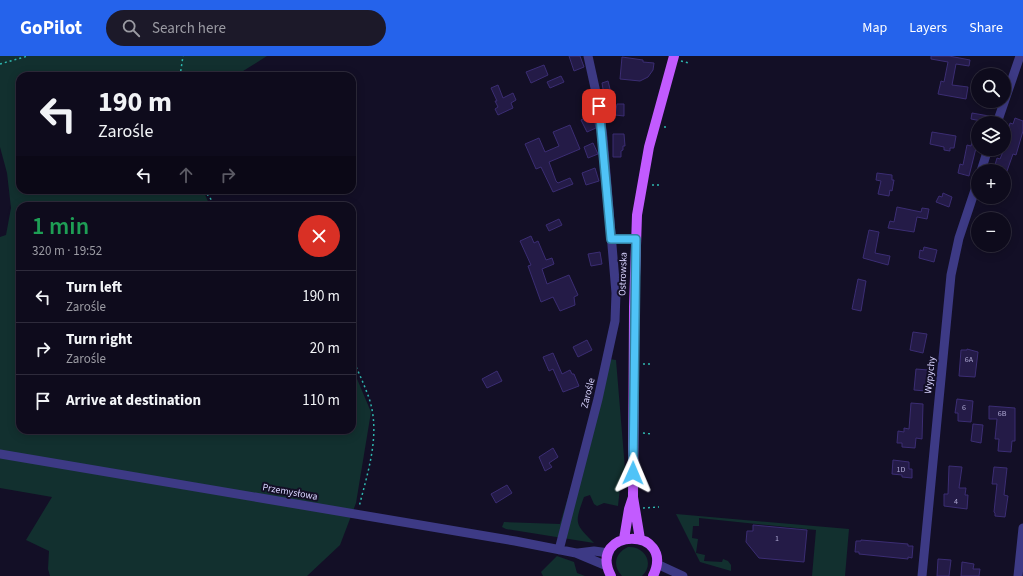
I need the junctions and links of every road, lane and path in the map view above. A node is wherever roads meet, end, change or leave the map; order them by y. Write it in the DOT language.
graph roads {
  1 [pos="28,56"];
  2 [pos="183,56"];
  3 [pos="588,56"];
  4 [pos="674,56"];
  5 [pos="1020,56"];
  6 [pos="0,64"];
  7 [pos="181,72"];
  8 [pos="999,116"];
  9 [pos="971,201"];
  10 [pos="611,239"];
  11 [pos="636,239"];
  12 [pos="356,367"];
  13 [pos="0,454"];
  14 [pos="660,507"];
  15 [pos="632,509"];
  16 [pos="358,515"];
  17 [pos="1023,528"];
  18 [pos="624,539"];
  19 [pos="640,539"];
  20 [pos="559,550"];
  21 [pos="576,553"];
  22 [pos="609,553"];
  23 [pos="657,564"];
  24 [pos="607,566"];
  25 [pos="610,576"];
  26 [pos="653,576"];
  27 [pos="683,576"];
  28 [pos="922,576"];
  29 [pos="1018,576"];
  1 -- 6 [label="path"];
  2 -- 7 [label="path"];
  3 -- 10 [label="street, Zarośle"];
  4 -- 11 [label="main road, Ostrowska"];
  5 -- 8 [label="street"];
  9 -- 28 [label="street, Wypychy"];
  10 -- 11 [label="street"];
  10 -- 20 [label="street, Zarośle"];
  11 -- 15 [label="main road, Ostrowska"];
  12 -- 16 [label="path"];
  13 -- 16 [label="street, Przemysłowa"];
  14 -- 15 [label="path"];
  15 -- 18 [label="main road, Ostrowska"];
  15 -- 19 [label="main road, Ostrowska"];
  16 -- 20 [label="street, Przemysłowa"];
  17 -- 29 [label="street"];
  18 -- 19 [label="main road"];
  18 -- 22 [label="main road"];
  19 -- 23 [label="main road"];
  20 -- 21 [label="street, Przemysłowa"];
  21 -- 22 [label="street, Przemysłowa"];
  21 -- 24 [label="street, Przemysłowa"];
  22 -- 24 [label="main road"];
  23 -- 26 [label="main road"];
  23 -- 27 [label="street"];
  24 -- 25 [label="main road"];
}
